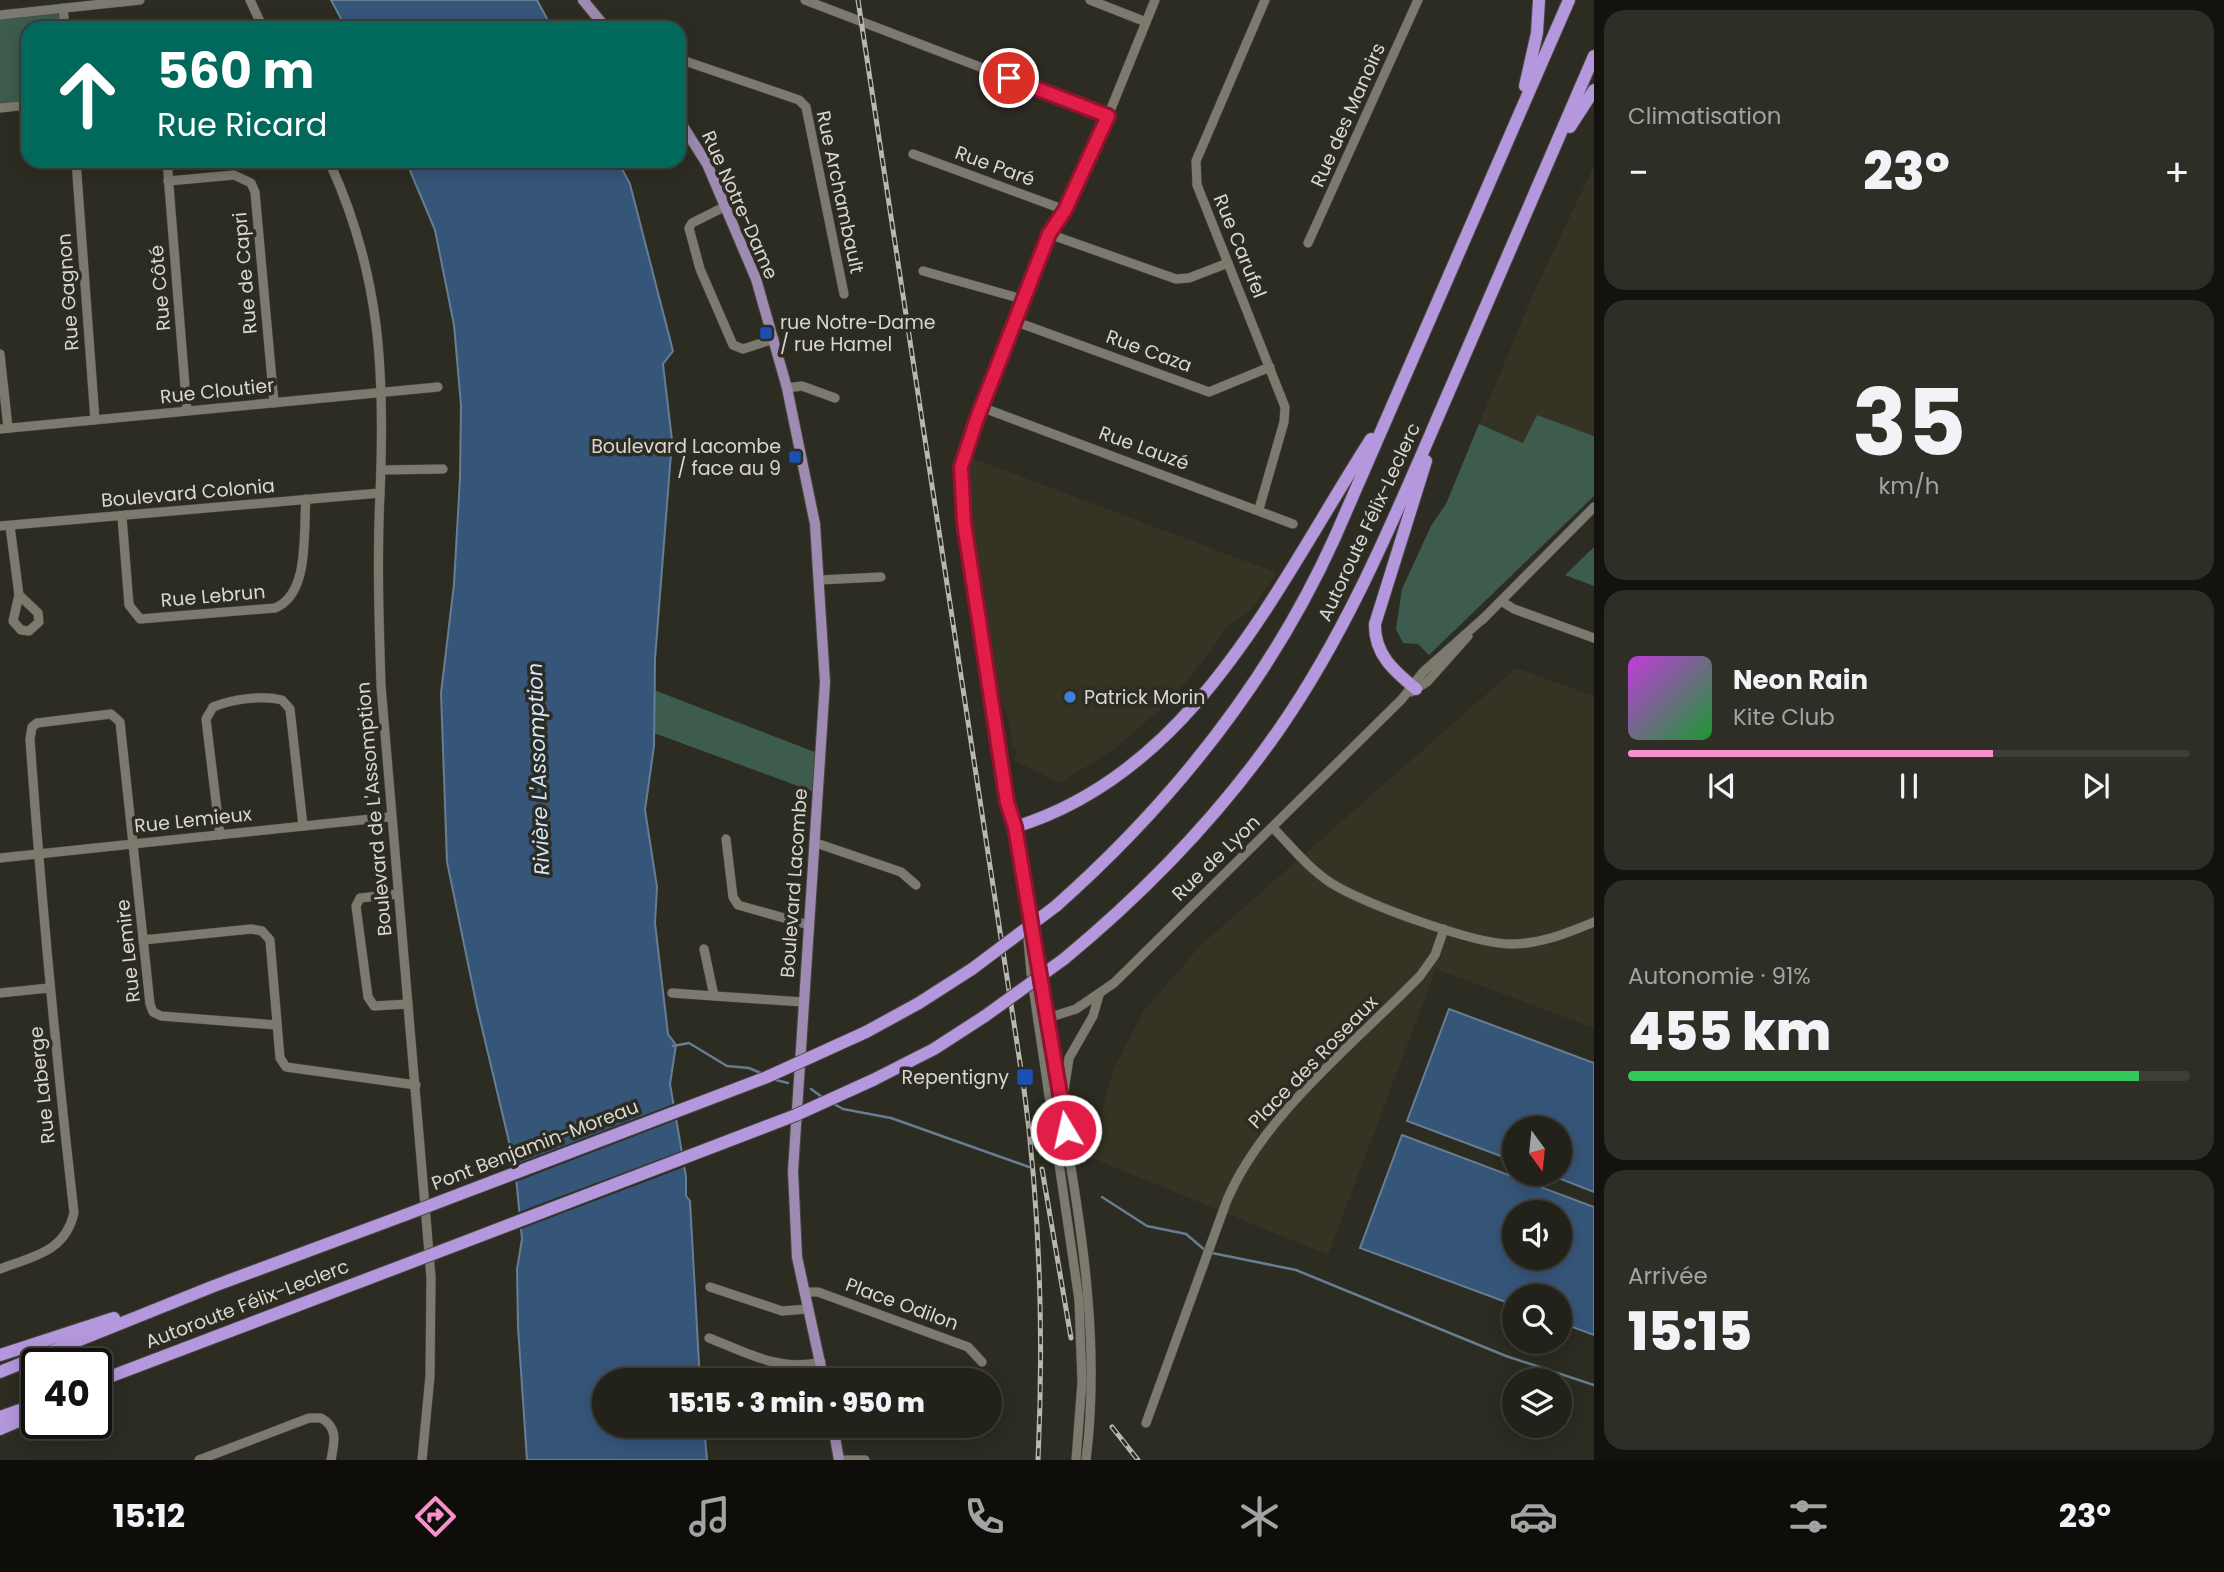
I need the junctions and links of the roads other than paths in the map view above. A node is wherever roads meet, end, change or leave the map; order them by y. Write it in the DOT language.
graph roads {
  1 [pos="140,0"];
  2 [pos="250,0"];
  3 [pos="583,0"];
  4 [pos="805,0"];
  5 [pos="1090,0"];
  6 [pos="1155,0"];
  7 [pos="1265,0"];
  8 [pos="1418,0"];
  9 [pos="1539,0"];
  10 [pos="1569,0"];
  11 [pos="50,5"];
  12 [pos="63,8"];
  13 [pos="0,15"];
  14 [pos="64,21"];
  15 [pos="260,21"];
  16 [pos="600,21"];
  17 [pos="1146,22"];
  18 [pos="1594,56"];
  19 [pos="686,61"];
  20 [pos="1594,90"];
  21 [pos="21,106"];
  22 [pos="0,108"];
  23 [pos="1520,112"];
  24 [pos="1108,116"];
  25 [pos="686,131"];
  26 [pos="1552,153"];
  27 [pos="913,155"];
  28 [pos="77,168"];
  29 [pos="168,168"];
  30 [pos="332,168"];
  31 [pos="169,181"];
  32 [pos="726,206"];
  33 [pos="1065,210"];
  34 [pos="1049,234"];
  35 [pos="1308,243"];
  36 [pos="1228,263"];
  37 [pos="923,271"];
  38 [pos="844,294"];
  39 [pos="1022,299"];
  40 [pos="1014,321"];
  41 [pos="774,339"];
  42 [pos="0,354"];
  43 [pos="1270,368"];
  44 [pos="438,387"];
  45 [pos="788,388"];
  46 [pos="383,393"];
  47 [pos="835,398"];
  48 [pos="1444,402"];
  49 [pos="274,403"];
  50 [pos="981,407"];
  51 [pos="1392,407"];
  52 [pos="187,411"];
  53 [pos="95,420"];
  54 [pos="4,428"];
  55 [pos="382,470"];
  56 [pos="443,470"];
  57 [pos="380,493"];
  58 [pos="306,499"];
  59 [pos="1594,508"];
  60 [pos="1259,509"];
  61 [pos="122,517"];
  62 [pos="1293,524"];
  63 [pos="5,526"];
  64 [pos="881,577"];
  65 [pos="819,580"];
  66 [pos="19,595"];
  67 [pos="1501,601"];
  68 [pos="1594,638"];
  69 [pos="1414,688"];
  70 [pos="390,817"];
  71 [pos="303,826"];
  72 [pos="1015,827"];
  73 [pos="1273,828"];
  74 [pos="220,835"];
  75 [pos="726,839"];
  76 [pos="816,843"];
  77 [pos="134,844"];
  78 [pos="38,854"];
  79 [pos="0,858"];
  80 [pos="916,885"];
  81 [pos="398,894"];
  82 [pos="1594,922"];
  83 [pos="809,925"];
  84 [pos="1444,929"];
  85 [pos="143,940"];
  86 [pos="704,949"];
  87 [pos="48,988"];
  88 [pos="0,993"];
  89 [pos="672,993"];
  90 [pos="1099,995"];
  91 [pos="714,996"];
  92 [pos="803,1002"];
  93 [pos="408,1004"];
  94 [pos="1043,1020"];
  95 [pos="277,1025"];
  96 [pos="866,1032"];
  97 [pos="416,1085"];
  98 [pos="1062,1105"];
  99 [pos="0,1269"];
  100 [pos="214,1286"];
  101 [pos="710,1287"];
  102 [pos="804,1292"];
  103 [pos="808,1309"];
  104 [pos="709,1338"];
  105 [pos="0,1355"];
  106 [pos="821,1362"];
  107 [pos="982,1362"];
  108 [pos="822,1368"];
  109 [pos="0,1372"];
  110 [pos="112,1378"];
  111 [pos="21,1410"];
  112 [pos="0,1417"];
  113 [pos="21,1420"];
  114 [pos="1146,1423"];
  115 [pos="0,1429"];
  116 [pos="835,1438"];
  117 [pos="199,1460"];
  118 [pos="331,1460"];
  119 [pos="422,1460"];
  120 [pos="839,1460"];
  121 [pos="865,1460"];
  122 [pos="1076,1460"];
  123 [pos="1086,1460"];
  1 -- 12 [label="street"];
  2 -- 15 [label="street"];
  3 -- 16 [label="main road"];
  4 -- 24 [label="street"];
  5 -- 17 [label="street"];
  6 -- 17 [label="street"];
  7 -- 36 [label="street, Rue Carufel"];
  8 -- 35 [label="street, Rue des Manoirs"];
  9 -- 23 [label="highway"];
  10 -- 23 [label="highway, Autoroute Félix-Leclerc"];
  11 -- 12 [label="street"];
  11 -- 13 [label="street"];
  12 -- 14 [label="street"];
  17 -- 24 [label="street"];
  18 -- 26 [label="highway, Autoroute Félix-Leclerc"];
  19 -- 38 [label="street, Rue Archambault"];
  20 -- 26 [label="highway"];
  21 -- 22 [label="street"];
  23 -- 51 [label="highway, Autoroute Félix-Leclerc"];
  24 -- 33 [label="street"];
  25 -- 32 [label="main road, Rue Notre-Dame"];
  26 -- 48 [label="highway, Autoroute Félix-Leclerc"];
  27 -- 33 [label="street, Rue Paré"];
  28 -- 53 [label="street, Rue Gagnon"];
  29 -- 31 [label="street, Rue Côté"];
  30 -- 46 [label="street, Boulevard de L'Assomption"];
  31 -- 49 [label="street, Rue de Capri"];
  31 -- 52 [label="street, Rue Côté"];
  32 -- 41 [label="main road, Rue Notre-Dame"];
  32 -- 41 [label="street"];
  33 -- 34 [label="street"];
  34 -- 36 [label="street"];
  34 -- 39 [label="street"];
  36 -- 43 [label="street, Rue Carufel"];
  37 -- 39 [label="street"];
  39 -- 40 [label="street"];
  40 -- 43 [label="street, Rue Caza"];
  40 -- 50 [label="street"];
  41 -- 45 [label="main road, Rue Notre-Dame"];
  42 -- 54 [label="street"];
  43 -- 60 [label="street, Rue Carufel"];
  44 -- 46 [label="street, Rue Cloutier"];
  45 -- 47 [label="street"];
  45 -- 65 [label="main road, Boulevard Lacombe"];
  46 -- 49 [label="street, Rue Cloutier"];
  46 -- 55 [label="street, Boulevard de L'Assomption"];
  48 -- 69 [label="highway"];
  48 -- 110 [label="highway, Autoroute Félix-Leclerc, bridge"];
  49 -- 52 [label="street, Rue Cloutier"];
  50 -- 60 [label="street, Rue Lauzé"];
  50 -- 72 [label="street"];
  51 -- 72 [label="highway"];
  51 -- 96 [label="highway, Autoroute Félix-Leclerc, bridge"];
  52 -- 53 [label="street, Rue Cloutier"];
  53 -- 54 [label="street, Rue Cloutier"];
  55 -- 56 [label="street"];
  55 -- 57 [label="street, Boulevard de L'Assomption"];
  57 -- 58 [label="street, Boulevard Colonia"];
  57 -- 70 [label="street, Boulevard de L'Assomption"];
  58 -- 61 [label="street, Boulevard Colonia"];
  58 -- 61 [label="street, Rue Lebrun"];
  59 -- 67 [label="street, Rue de Lyon"];
  60 -- 62 [label="street, Rue Lauzé"];
  61 -- 63 [label="street, Boulevard Colonia"];
  63 -- 66 [label="street"];
  64 -- 65 [label="street"];
  65 -- 76 [label="main road, Boulevard Lacombe"];
  67 -- 68 [label="street"];
  67 -- 69 [label="street, Rue de Lyon"];
  69 -- 73 [label="street, Rue de Lyon"];
  70 -- 71 [label="street, Rue Lemieux"];
  70 -- 81 [label="street, Boulevard de L'Assomption"];
  71 -- 74 [label="street, Rue Lemieux"];
  71 -- 74 [label="street"];
  72 -- 94 [label="street"];
  73 -- 84 [label="street"];
  73 -- 90 [label="street, Rue de Lyon"];
  74 -- 77 [label="street, Rue Lemieux"];
  75 -- 83 [label="street"];
  76 -- 80 [label="street"];
  76 -- 83 [label="main road, Boulevard Lacombe"];
  77 -- 78 [label="street, Rue Lemieux"];
  77 -- 78 [label="street, Rue Lemire"];
  77 -- 85 [label="street, Rue Lemire"];
  78 -- 79 [label="street, Rue Lemieux"];
  78 -- 87 [label="street, Rue Laberge"];
  81 -- 93 [label="street, Boulevard de L'Assomption"];
  81 -- 93 [label="street"];
  82 -- 84 [label="street"];
  83 -- 92 [label="main road, Boulevard Lacombe"];
  84 -- 114 [label="street, Place des Roseaux"];
  85 -- 95 [label="street, Rue Lemire"];
  85 -- 95 [label="street"];
  86 -- 91 [label="street"];
  87 -- 88 [label="street"];
  87 -- 99 [label="street, Rue Laberge"];
  89 -- 91 [label="street"];
  90 -- 94 [label="street, Rue de Lyon"];
  90 -- 98 [label="street"];
  91 -- 92 [label="street"];
  92 -- 102 [label="main road, Boulevard Lacombe"];
  93 -- 97 [label="street, Boulevard de L'Assomption"];
  94 -- 98 [label="street"];
  94 -- 122 [label="street"];
  95 -- 97 [label="street"];
  96 -- 100 [label="highway, Pont Benjamin-Moreau, bridge"];
  97 -- 119 [label="street, Boulevard de L'Assomption"];
  98 -- 123 [label="street"];
  100 -- 105 [label="highway"];
  100 -- 109 [label="highway, Autoroute Félix-Leclerc"];
  101 -- 103 [label="street"];
  102 -- 103 [label="main road, Boulevard Lacombe"];
  102 -- 107 [label="street, Place Odilon"];
  103 -- 106 [label="main road, Boulevard Lacombe"];
  104 -- 106 [label="street"];
  106 -- 108 [label="main road, Boulevard Lacombe"];
  111 -- 112 [label="highway"];
  113 -- 115 [label="highway"];
  116 -- 120 [label="main road"];
  117 -- 118 [label="street"];
  120 -- 121 [label="street"];
}
